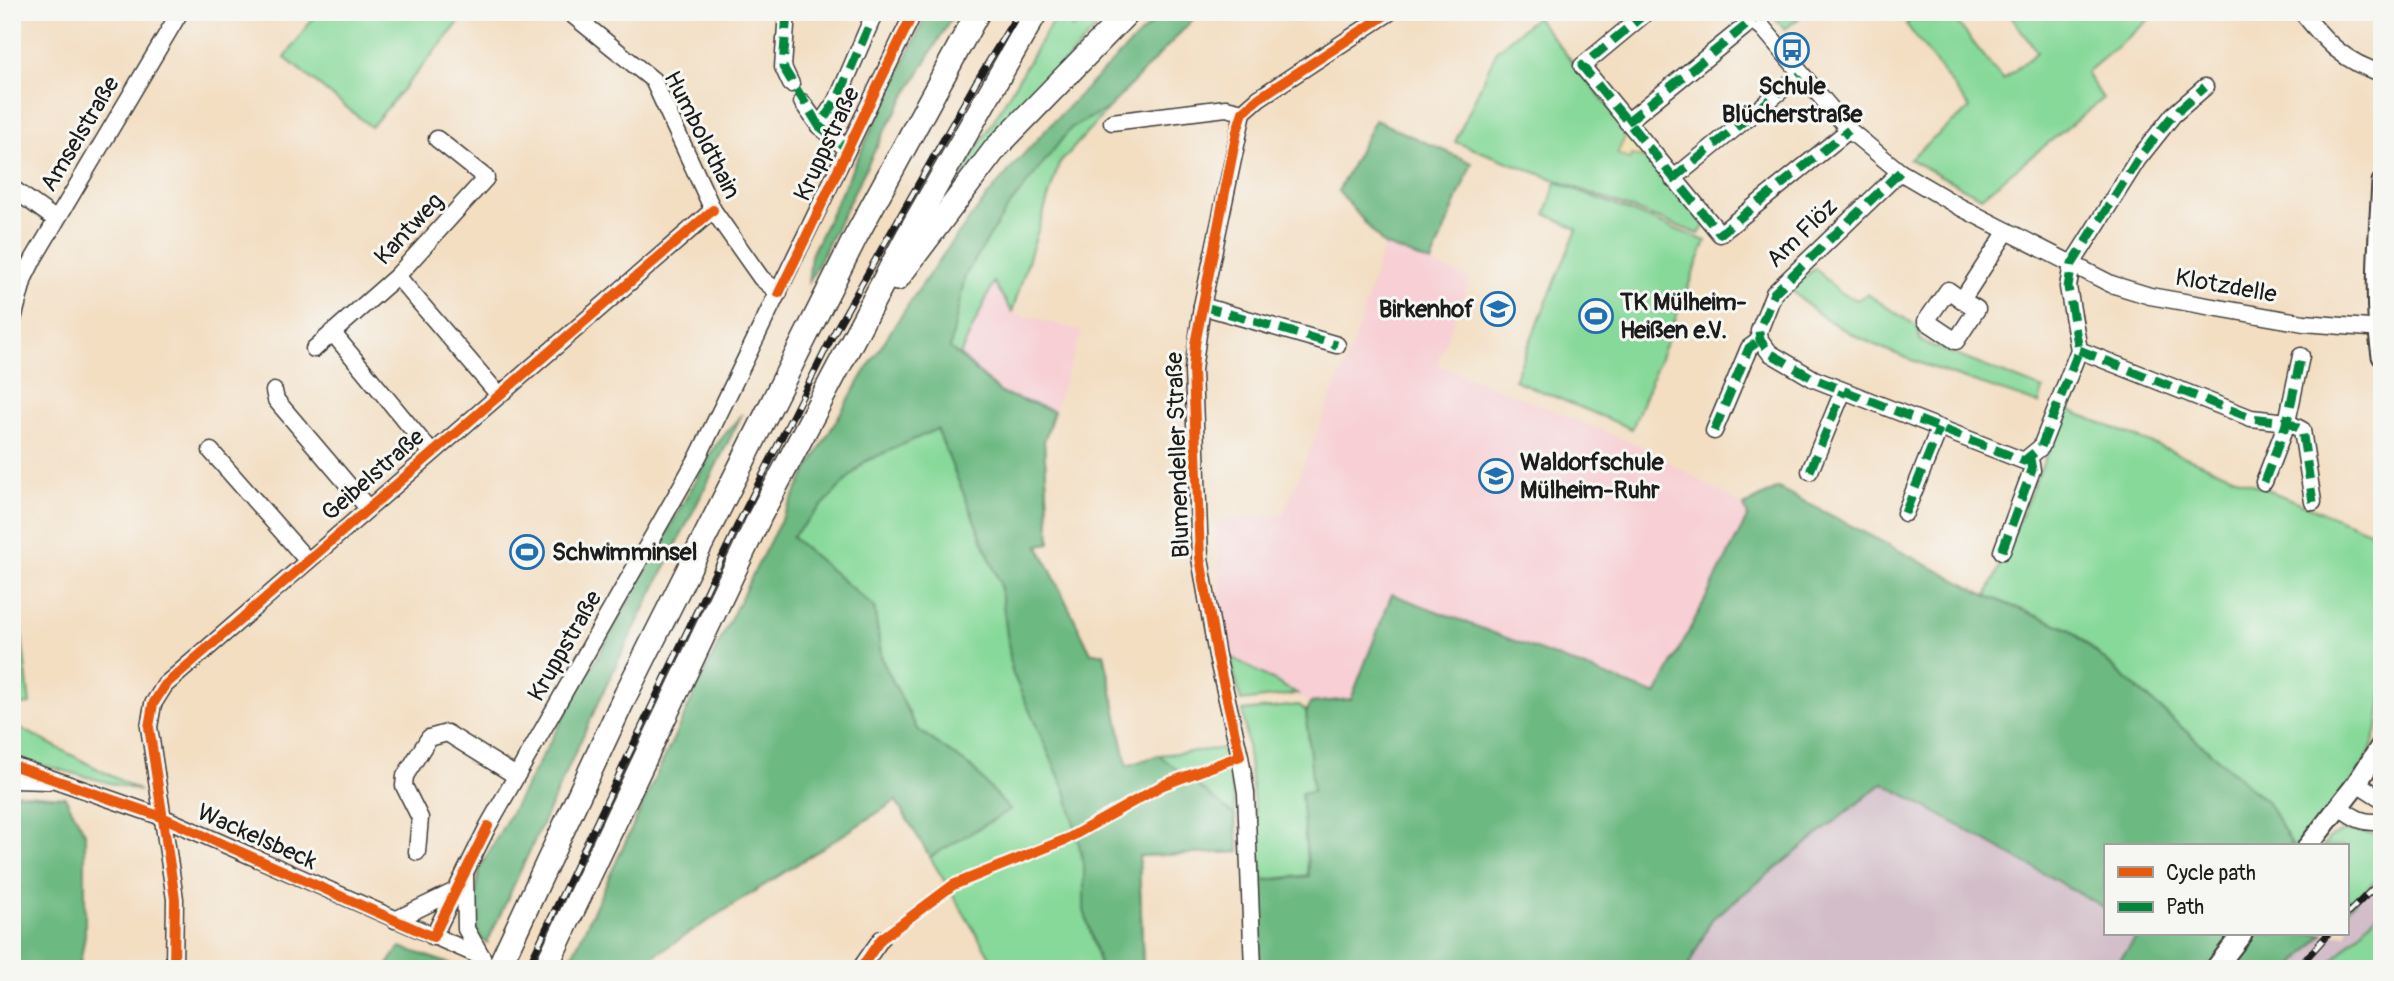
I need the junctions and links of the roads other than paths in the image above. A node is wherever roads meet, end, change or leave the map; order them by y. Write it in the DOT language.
graph roads {
  1 [pos="180,12"];
  2 [pos="569,12"];
  3 [pos="788,12"];
  4 [pos="875,12"];
  5 [pos="914,12"];
  6 [pos="981,12"];
  7 [pos="1036,12"];
  8 [pos="1128,12"];
  9 [pos="1390,12"];
  10 [pos="1647,12"];
  11 [pos="2302,12"];
  12 [pos="1748,16"];
  13 [pos="2382,72"];
  14 [pos="1800,75"];
  15 [pos="791,84"];
  16 [pos="2205,87"];
  17 [pos="802,102"];
  18 [pos="1243,112"];
  19 [pos="1112,122"];
  20 [pos="1626,122"];
  21 [pos="820,126"];
  22 [pos="1849,130"];
  23 [pos="437,139"];
  24 [pos="846,148"];
  25 [pos="1900,172"];
  26 [pos="1673,179"];
  27 [pos="2382,182"];
  28 [pos="12,188"];
  29 [pos="713,209"];
  30 [pos="55,219"];
  31 [pos="2007,231"];
  32 [pos="2072,264"];
  33 [pos="397,276"];
  34 [pos="779,293"];
  35 [pos="1962,300"];
  36 [pos="1202,306"];
  37 [pos="12,323"];
  38 [pos="2380,328"];
  39 [pos="332,332"];
  40 [pos="855,334"];
  41 [pos="1760,340"];
  42 [pos="1337,345"];
  43 [pos="314,349"];
  44 [pos="2079,350"];
  45 [pos="2301,356"];
  46 [pos="2382,356"];
  47 [pos="274,391"];
  48 [pos="1843,391"];
  49 [pos="498,394"];
  50 [pos="2287,422"];
  51 [pos="1939,429"];
  52 [pos="1714,430"];
  53 [pos="211,451"];
  54 [pos="431,452"];
  55 [pos="2030,458"];
  56 [pos="1810,471"];
  57 [pos="2263,482"];
  58 [pos="2313,502"];
  59 [pos="367,508"];
  60 [pos="1905,513"];
  61 [pos="2002,551"];
  62 [pos="307,560"];
  63 [pos="2382,744"];
  64 [pos="12,765"];
  65 [pos="516,776"];
  66 [pos="12,780"];
  67 [pos="61,781"];
  68 [pos="2357,783"];
  69 [pos="2382,799"];
  70 [pos="2339,807"];
  71 [pos="162,817"];
  72 [pos="2382,821"];
  73 [pos="2310,844"];
  74 [pos="417,852"];
  75 [pos="465,871"];
  76 [pos="455,891"];
  77 [pos="395,920"];
  78 [pos="2240,936"];
  79 [pos="433,937"];
  80 [pos="881,939"];
  81 [pos="490,963"];
  82 [pos="174,969"];
  83 [pos="545,969"];
  84 [pos="860,969"];
  85 [pos="1253,969"];
  86 [pos="2215,969"];
  1 -- 30 [label="street, Amselstraße"];
  2 -- 29 [label="street, Humboldthain"];
  3 -- 15 [label="street"];
  4 -- 21 [label="street"];
  5 -- 24 [label="street, Kruppstraße"];
  6 -- 81 [label="highway"];
  7 -- 40 [label="highway"];
  8 -- 40 [label="highway"];
  9 -- 18 [label="street"];
  10 -- 20 [label="street"];
  11 -- 13 [label="street"];
  12 -- 14 [label="street, Klotzdelle"];
  12 -- 20 [label="street, Klotzdelle"];
  14 -- 22 [label="street, Klotzdelle"];
  14 -- 26 [label="street"];
  16 -- 32 [label="street"];
  17 -- 21 [label="street"];
  18 -- 19 [label="street"];
  18 -- 36 [label="street, Blumendeller Straße"];
  20 -- 26 [label="street"];
  21 -- 24 [label="street"];
  22 -- 25 [label="street, Klotzdelle"];
  22 -- 26 [label="street"];
  23 -- 33 [label="street, Kantweg"];
  24 -- 34 [label="street, Kruppstraße"];
  25 -- 31 [label="street, Klotzdelle"];
  25 -- 41 [label="street, Am Flöz"];
  27 -- 38 [label="main road"];
  28 -- 30 [label="street"];
  29 -- 34 [label="street, Humboldthain"];
  29 -- 49 [label="street, Geibelstraße"];
  30 -- 37 [label="street, Amselstraße"];
  31 -- 32 [label="street, Klotzdelle"];
  31 -- 35 [label="street"];
  32 -- 38 [label="street, Klotzdelle"];
  32 -- 44 [label="street"];
  33 -- 39 [label="street, Kantweg"];
  33 -- 49 [label="street"];
  34 -- 65 [label="street, Kruppstraße"];
  36 -- 42 [label="street"];
  36 -- 85 [label="street, Blumendeller Straße"];
  38 -- 46 [label="main road"];
  39 -- 43 [label="street, Kantweg"];
  39 -- 54 [label="street, Geibelstraße"];
  40 -- 83 [label="highway"];
  41 -- 48 [label="street"];
  41 -- 52 [label="street, Am Flöz"];
  44 -- 50 [label="street"];
  44 -- 55 [label="street"];
  45 -- 50 [label="street"];
  47 -- 59 [label="street, Geibelstraße"];
  48 -- 51 [label="street"];
  48 -- 56 [label="street"];
  49 -- 54 [label="street, Geibelstraße"];
  50 -- 57 [label="street"];
  50 -- 58 [label="street"];
  51 -- 55 [label="street"];
  51 -- 60 [label="street"];
  53 -- 62 [label="street"];
  54 -- 59 [label="street, Geibelstraße"];
  55 -- 61 [label="street"];
  59 -- 62 [label="street, Geibelstraße"];
  62 -- 71 [label="street, Geibelstraße"];
  63 -- 68 [label="main road"];
  64 -- 67 [label="street, Wackelsbeck"];
  65 -- 74 [label="street"];
  65 -- 75 [label="street, Kruppstraße"];
  66 -- 67 [label="street, Wackelsbeck"];
  67 -- 71 [label="street, Wackelsbeck"];
  68 -- 69 [label="street"];
  68 -- 70 [label="main road"];
  70 -- 72 [label="street"];
  70 -- 73 [label="main road"];
  71 -- 77 [label="street, Wackelsbeck"];
  71 -- 82 [label="street, Geibelstraße"];
  75 -- 76 [label="street, Kruppstraße"];
  75 -- 81 [label="street"];
  76 -- 77 [label="street"];
  76 -- 79 [label="street, Kruppstraße"];
  77 -- 79 [label="street, Wackelsbeck"];
  78 -- 86 [label="main road"];
  79 -- 81 [label="street, Wackelsbeck"];
  80 -- 84 [label="street"];
}
